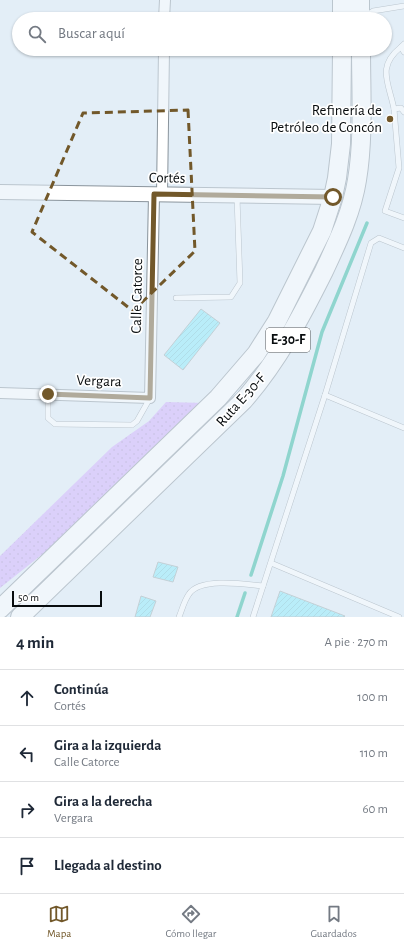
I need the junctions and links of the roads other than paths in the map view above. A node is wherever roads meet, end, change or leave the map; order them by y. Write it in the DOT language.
graph roads {
  1 [pos="165,0"];
  2 [pos="342,0"];
  3 [pos="360,0"];
  4 [pos="404,6"];
  5 [pos="164,12"];
  6 [pos="342,12"];
  7 [pos="360,12"];
  8 [pos="371,12"];
  9 [pos="402,45"];
  10 [pos="404,52"];
  11 [pos="392,55"];
  12 [pos="164,56"];
  13 [pos="342,56"];
  14 [pos="360,56"];
  15 [pos="391,56"];
  16 [pos="394,109"];
  17 [pos="404,112"];
  18 [pos="0,192"];
  19 [pos="158,195"];
  20 [pos="237,196"];
  21 [pos="333,197"];
  22 [pos="404,218"];
  23 [pos="404,248"];
  24 [pos="176,298"];
  25 [pos="0,393"];
  26 [pos="48,394"];
  27 [pos="325,395"];
  28 [pos="150,398"];
  29 [pos="404,428"];
  30 [pos="270,562"];
  31 [pos="263,586"];
  32 [pos="0,609"];
  33 [pos="20,617"];
  34 [pos="178,617"];
  35 [pos="253,617"];
  36 [pos="399,617"];
  1 -- 5 [label="street"];
  2 -- 6 [label="highway"];
  3 -- 7 [label="highway"];
  4 -- 8 [label="lane"];
  9 -- 10 [label="lane"];
  9 -- 11 [label="lane"];
  12 -- 19 [label="street, Calle Catorce"];
  13 -- 21 [label="highway, Ruta E-30-F / E-30-F"];
  14 -- 33 [label="highway, Ruta E-30-F / E-30-F"];
  15 -- 16 [label="lane"];
  16 -- 17 [label="lane"];
  16 -- 22 [label="lane"];
  18 -- 19 [label="main road, Cortés"];
  19 -- 20 [label="main road, Cortés"];
  19 -- 28 [label="street, Calle Catorce"];
  20 -- 21 [label="main road, Cortés"];
  20 -- 24 [label="lane"];
  21 -- 32 [label="highway, Ruta E-30-F / E-30-F"];
  23 -- 27 [label="lane"];
  25 -- 26 [label="street, Vergara"];
  26 -- 28 [label="street, Vergara"];
  26 -- 28 [label="lane"];
  27 -- 29 [label="lane"];
  27 -- 30 [label="lane"];
  30 -- 31 [label="lane"];
  30 -- 36 [label="lane"];
  31 -- 34 [label="lane"];
  31 -- 35 [label="lane"];
}
